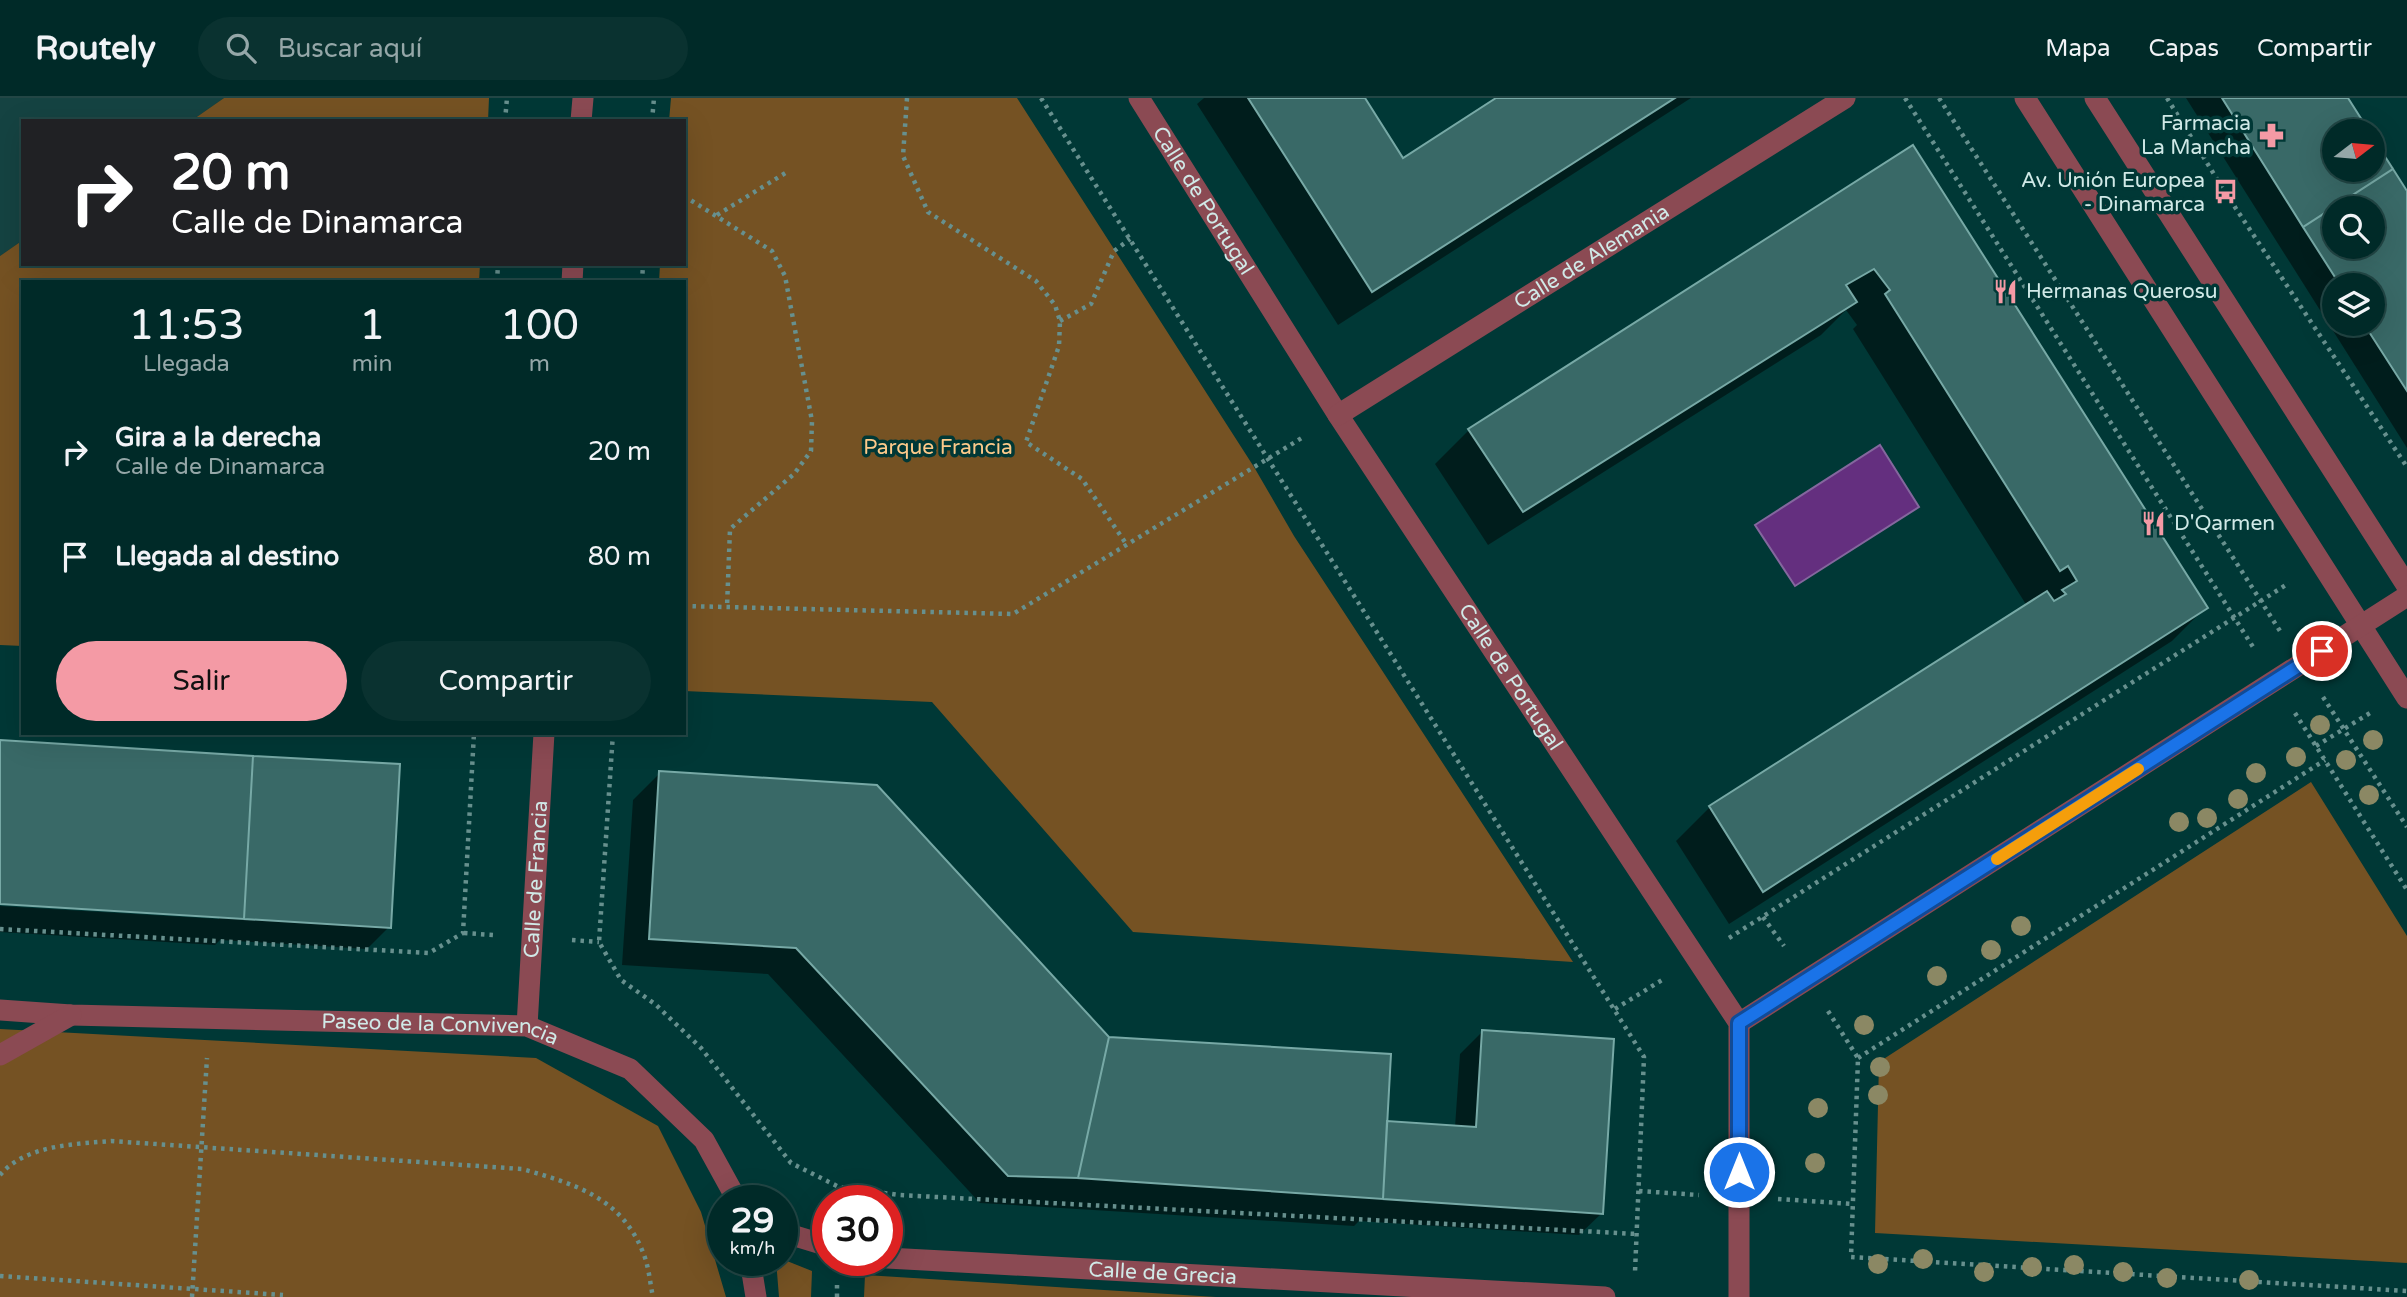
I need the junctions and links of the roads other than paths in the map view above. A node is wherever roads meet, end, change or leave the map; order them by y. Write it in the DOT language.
graph roads {
  1 [pos="583,98"];
  2 [pos="1139,98"];
  3 [pos="1845,98"];
  4 [pos="2025,98"];
  5 [pos="2095,98"];
  6 [pos="581,119"];
  7 [pos="1338,415"];
  8 [pos="2407,586"];
  9 [pos="2407,596"];
  10 [pos="2361,625"];
  11 [pos="2405,695"];
  12 [pos="544,735"];
  13 [pos="0,1010"];
  14 [pos="71,1015"];
  15 [pos="1739,1023"];
  16 [pos="527,1026"];
  17 [pos="0,1055"];
  18 [pos="729,1185"];
  19 [pos="903,1259"];
  20 [pos="753,1276"];
  21 [pos="756,1297"];
  22 [pos="1605,1297"];
  23 [pos="1739,1297"];
  1 -- 6 [label="street"];
  2 -- 7 [label="street, Calle de Portugal"];
  3 -- 7 [label="street, Calle de Alemania"];
  4 -- 10 [label="street"];
  5 -- 8 [label="street"];
  7 -- 15 [label="street, Calle de Portugal"];
  9 -- 10 [label="street"];
  10 -- 11 [label="street"];
  10 -- 15 [label="street"];
  12 -- 16 [label="street, Calle de Francia"];
  13 -- 14 [label="street, Paseo de la Convivencia"];
  14 -- 16 [label="street, Paseo de la Convivencia"];
  14 -- 17 [label="street"];
  15 -- 23 [label="street"];
  16 -- 18 [label="street, Paseo de la Convivencia"];
  19 -- 22 [label="street, Calle de Grecia"];
  20 -- 21 [label="street"];
}
